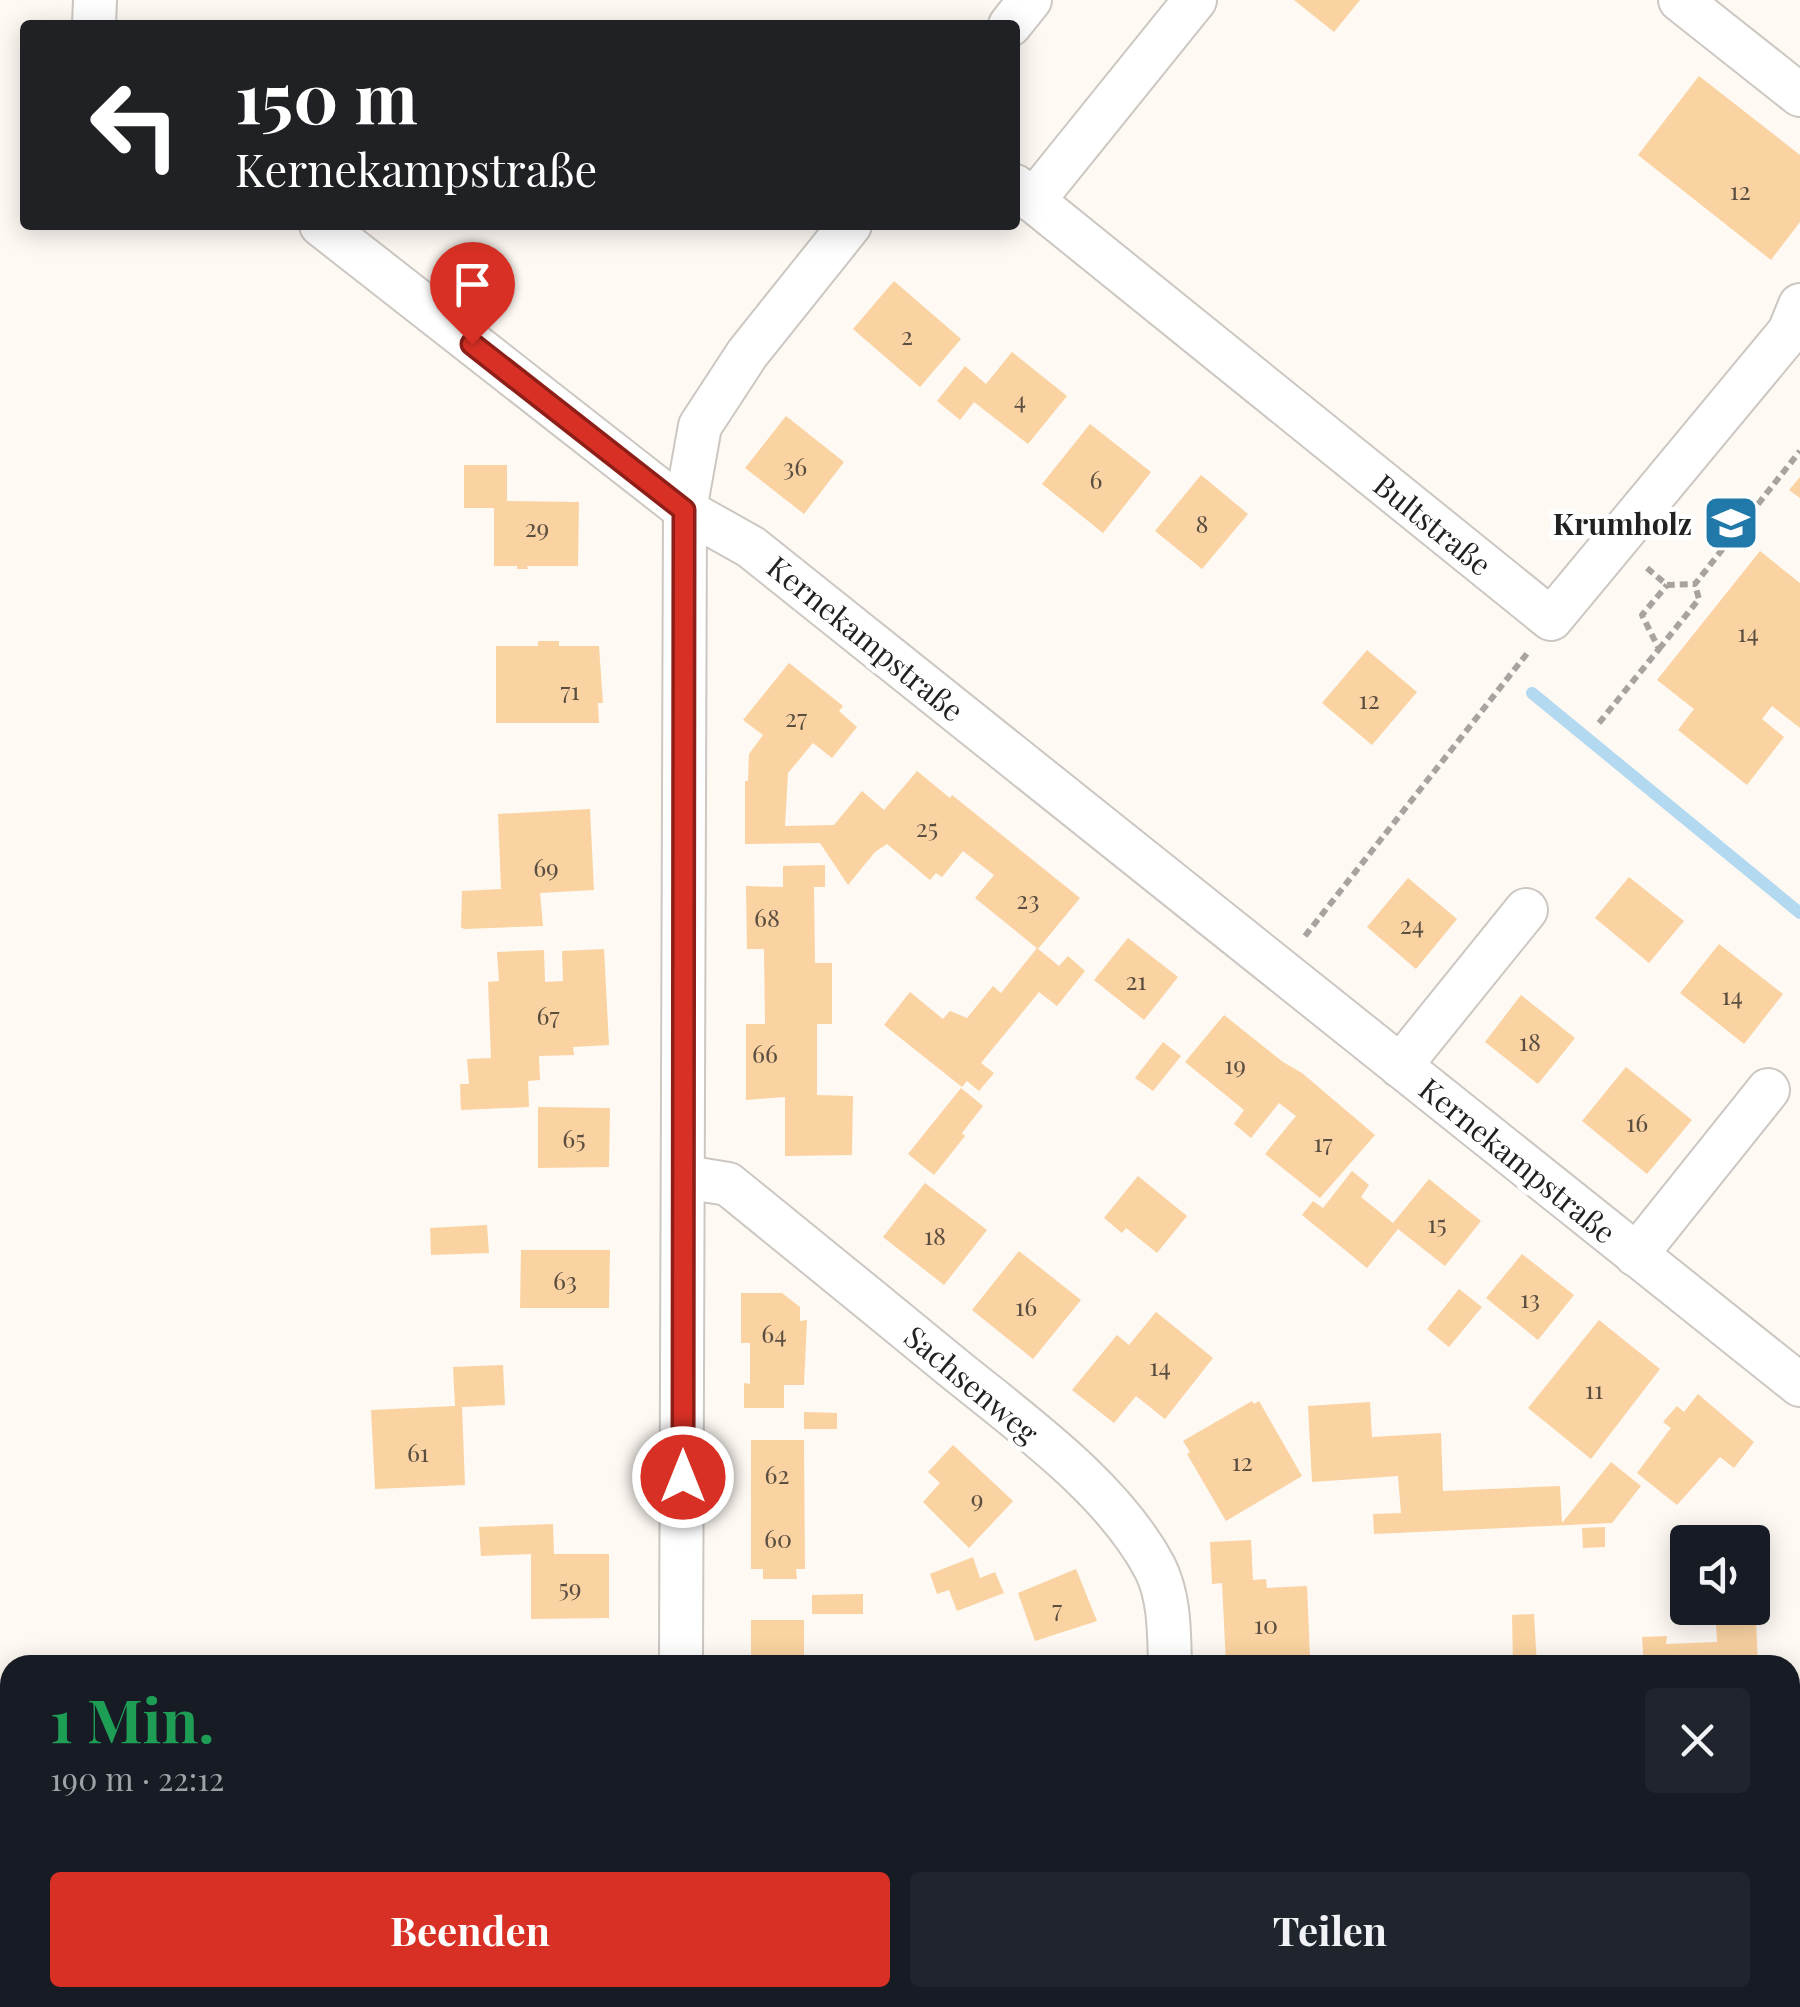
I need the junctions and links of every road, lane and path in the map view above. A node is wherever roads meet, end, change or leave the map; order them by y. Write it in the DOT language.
graph roads {
  1 [pos="1030,0"];
  2 [pos="1195,0"];
  3 [pos="1680,0"];
  4 [pos="1014,20"];
  5 [pos="1800,95"];
  6 [pos="1024,194"];
  7 [pos="326,230"];
  8 [pos="846,230"];
  9 [pos="1796,326"];
  10 [pos="1800,451"];
  11 [pos="684,510"];
  12 [pos="1615,542"];
  13 [pos="1695,584"];
  14 [pos="1667,585"];
  15 [pos="1551,619"];
  16 [pos="1659,649"];
  17 [pos="1599,723"];
  18 [pos="1526,910"];
  19 [pos="1279,968"];
  20 [pos="1400,1066"];
  21 [pos="1768,1090"];
  22 [pos="685,1177"];
  23 [pos="1636,1254"];
  24 [pos="1800,1385"];
  25 [pos="682,1655"];
  26 [pos="1170,1655"];
  1 -- 4 [label="street"];
  2 -- 6 [label="street"];
  3 -- 5 [label="street"];
  6 -- 15 [label="street, Bultstraße"];
  7 -- 11 [label="street, Kernekampstraße"];
  8 -- 11 [label="street"];
  9 -- 12 [label="street"];
  10 -- 13 [label="path"];
  11 -- 19 [label="street, Kernekampstraße"];
  11 -- 22 [label="street"];
  12 -- 14 [label="path"];
  12 -- 15 [label="street"];
  13 -- 14 [label="path"];
  13 -- 16 [label="path"];
  14 -- 16 [label="path"];
  15 -- 19 [label="path"];
  16 -- 17 [label="path"];
  18 -- 20 [label="street, Kernekampstraße"];
  19 -- 20 [label="street, Kernekampstraße"];
  20 -- 23 [label="street, Kernekampstraße"];
  21 -- 23 [label="street, Kernekampstraße"];
  22 -- 25 [label="street"];
  22 -- 26 [label="street, Sachsenweg"];
  23 -- 24 [label="street, Kernekampstraße"];
}
